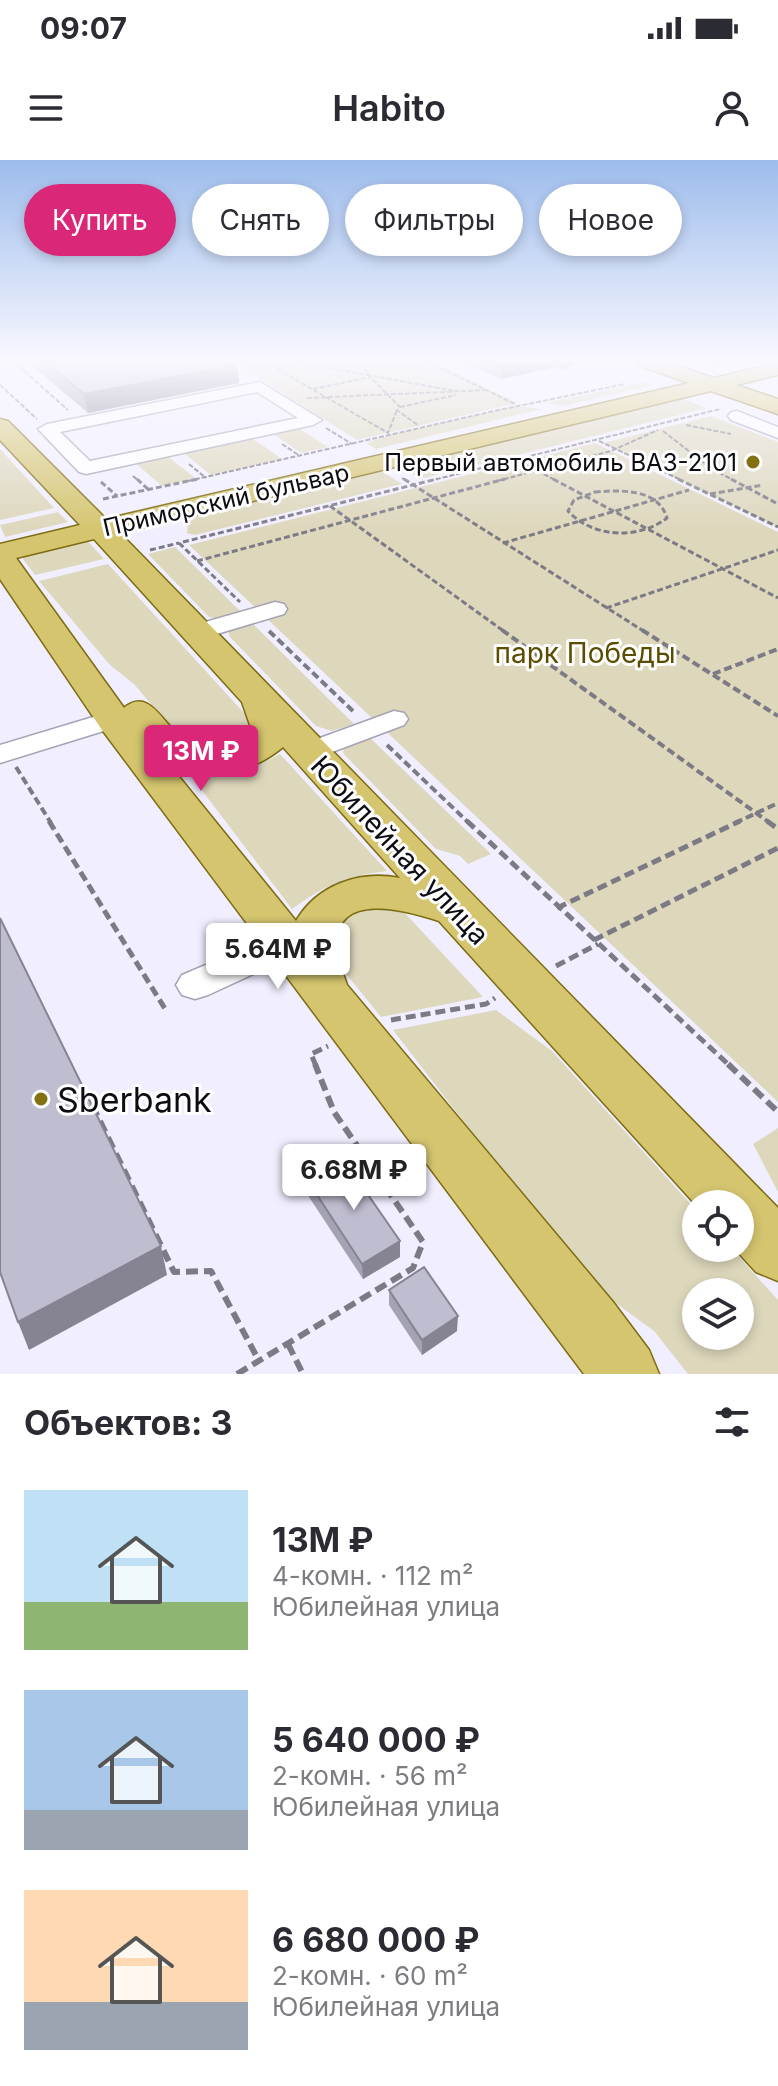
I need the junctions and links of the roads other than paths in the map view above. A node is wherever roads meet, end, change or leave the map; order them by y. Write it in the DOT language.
graph roads {
  1 [pos="99,419"];
  2 [pos="311,419"];
  3 [pos="522,419"];
  4 [pos="743,419"];
  5 [pos="0,426"];
  6 [pos="778,433"];
  7 [pos="117,462"];
  8 [pos="95,517"];
  9 [pos="0,542"];
  10 [pos="0,555"];
  11 [pos="264,612"];
  12 [pos="197,632"];
  13 [pos="75,668"];
  14 [pos="259,699"];
  15 [pos="113,719"];
  16 [pos="382,723"];
  17 [pos="308,752"];
  18 [pos="3,753"];
  19 [pos="455,909"];
  20 [pos="288,943"];
  21 [pos="195,985"];
  22 [pos="322,988"];
  23 [pos="721,1190"];
  24 [pos="754,1226"];
  25 [pos="778,1251"];
  26 [pos="607,1350"];
  27 [pos="652,1374"];
  1 -- 7 [label="street"];
  2 -- 7 [label="street"];
  3 -- 8 [label="main road, Приморский бульвар"];
  4 -- 6 [label="street"];
  5 -- 8 [label="main road, Юбилейная улица"];
  8 -- 9 [label="main road"];
  8 -- 10 [label="main road, Приморский бульвар"];
  8 -- 12 [label="main road, Юбилейная улица"];
  10 -- 13 [label="main road"];
  11 -- 12 [label="street"];
  12 -- 14 [label="main road, Юбилейная улица"];
  13 -- 14 [label="main road"];
  13 -- 15 [label="main road"];
  14 -- 17 [label="main road, Юбилейная улица"];
  15 -- 18 [label="street"];
  15 -- 20 [label="main road"];
  16 -- 17 [label="street"];
  17 -- 19 [label="main road, Юбилейная улица"];
  19 -- 22 [label="main road"];
  19 -- 23 [label="main road, Юбилейная улица"];
  20 -- 21 [label="street"];
  20 -- 22 [label="main road"];
  22 -- 26 [label="main road"];
  24 -- 25 [label="main road"];
  26 -- 27 [label="main road"];
}
